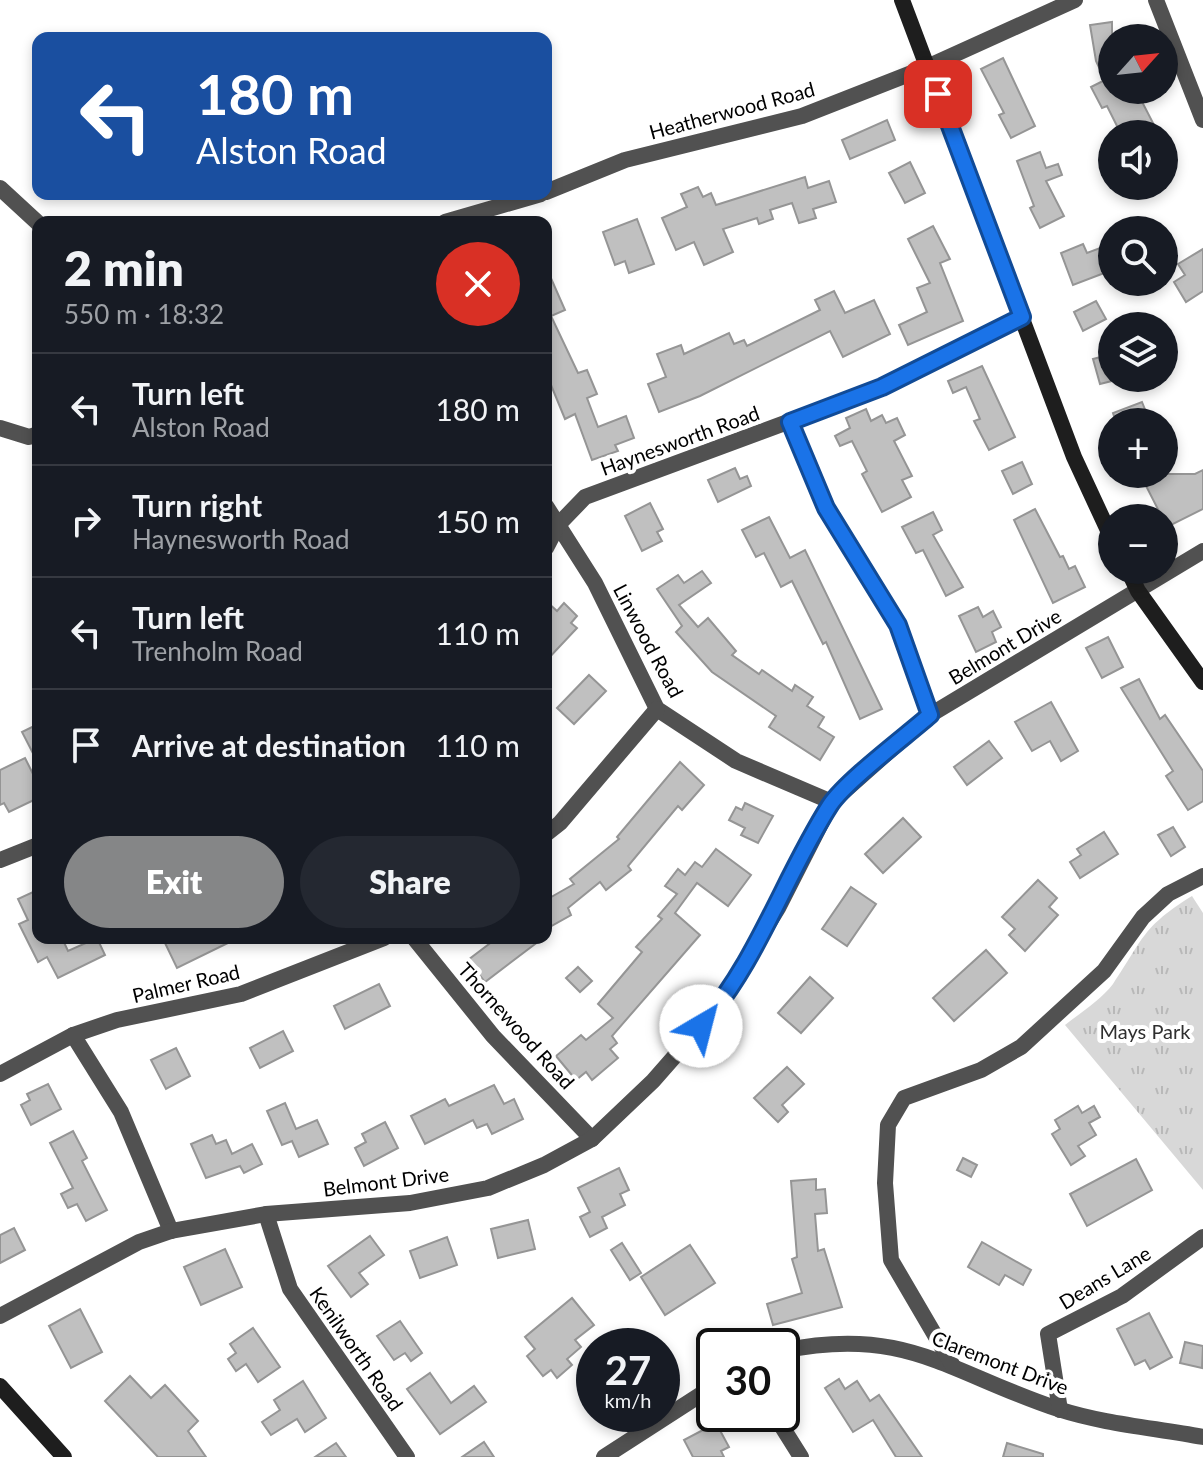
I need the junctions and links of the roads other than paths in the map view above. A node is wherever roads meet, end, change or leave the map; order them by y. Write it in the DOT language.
graph roads {
  1 [pos="902,0"];
  2 [pos="1075,0"];
  3 [pos="1156,0"];
  4 [pos="927,67"];
  5 [pos="1203,120"];
  6 [pos="0,188"];
  7 [pos="552,190"];
  8 [pos="520,200"];
  9 [pos="465,216"];
  10 [pos="32,217"];
  11 [pos="1022,317"];
  12 [pos="790,422"];
  13 [pos="0,428"];
  14 [pos="32,436"];
  15 [pos="1098,509"];
  16 [pos="552,516"];
  17 [pos="558,525"];
  18 [pos="552,536"];
  19 [pos="1203,551"];
  20 [pos="1135,584"];
  21 [pos="1138,591"];
  22 [pos="1203,682"];
  23 [pos="657,709"];
  24 [pos="930,715"];
  25 [pos="832,802"];
  26 [pos="552,829"];
  27 [pos="32,847"];
  28 [pos="0,860"];
  29 [pos="1203,876"];
  30 [pos="369,944"];
  31 [pos="419,944"];
  32 [pos="73,1035"];
  33 [pos="0,1074"];
  34 [pos="592,1139"];
  35 [pos="266,1214"];
  36 [pos="171,1231"];
  37 [pos="1203,1237"];
  38 [pos="0,1316"];
  39 [pos="800,1348"];
  40 [pos="953,1366"];
  41 [pos="0,1386"];
  42 [pos="696,1398"];
  43 [pos="1060,1410"];
  44 [pos="785,1432"];
  45 [pos="1203,1437"];
  46 [pos="64,1457"];
  47 [pos="407,1457"];
  48 [pos="604,1457"];
  49 [pos="801,1457"];
  1 -- 4 [label="main road"];
  2 -- 4 [label="street, Heatherwood Road"];
  3 -- 5 [label="street"];
  4 -- 7 [label="street, Heatherwood Road"];
  4 -- 11 [label="main road"];
  6 -- 10 [label="street"];
  8 -- 9 [label="street, Heatherwood Road"];
  11 -- 12 [label="street, Haynesworth Road"];
  11 -- 15 [label="main road"];
  12 -- 17 [label="street, Haynesworth Road"];
  12 -- 24 [label="street"];
  13 -- 14 [label="street"];
  16 -- 17 [label="street, Linwood Road"];
  17 -- 18 [label="street, Haynesworth Road"];
  17 -- 23 [label="street, Linwood Road"];
  19 -- 21 [label="street, Belmont Drive"];
  20 -- 21 [label="main road"];
  21 -- 22 [label="main road"];
  21 -- 24 [label="street, Belmont Drive"];
  23 -- 25 [label="street, Linwood Road"];
  23 -- 26 [label="street"];
  24 -- 25 [label="street, Belmont Drive"];
  25 -- 34 [label="street, Belmont Drive"];
  27 -- 28 [label="street"];
  29 -- 40 [label="street"];
  30 -- 32 [label="street, Palmer Road"];
  31 -- 34 [label="street, Thornewood Road"];
  32 -- 33 [label="street, Palmer Road"];
  32 -- 36 [label="street"];
  34 -- 35 [label="street, Belmont Drive"];
  35 -- 36 [label="street, Belmont Drive"];
  35 -- 47 [label="street, Kenilworth Road"];
  36 -- 38 [label="street, Belmont Drive"];
  37 -- 43 [label="street, Deans Lane"];
  39 -- 40 [label="street, Claremont Drive"];
  40 -- 43 [label="street, Claremont Drive"];
  41 -- 46 [label="main road"];
  42 -- 48 [label="street"];
  43 -- 45 [label="street, Claremont Drive"];
  44 -- 49 [label="street"];
}
